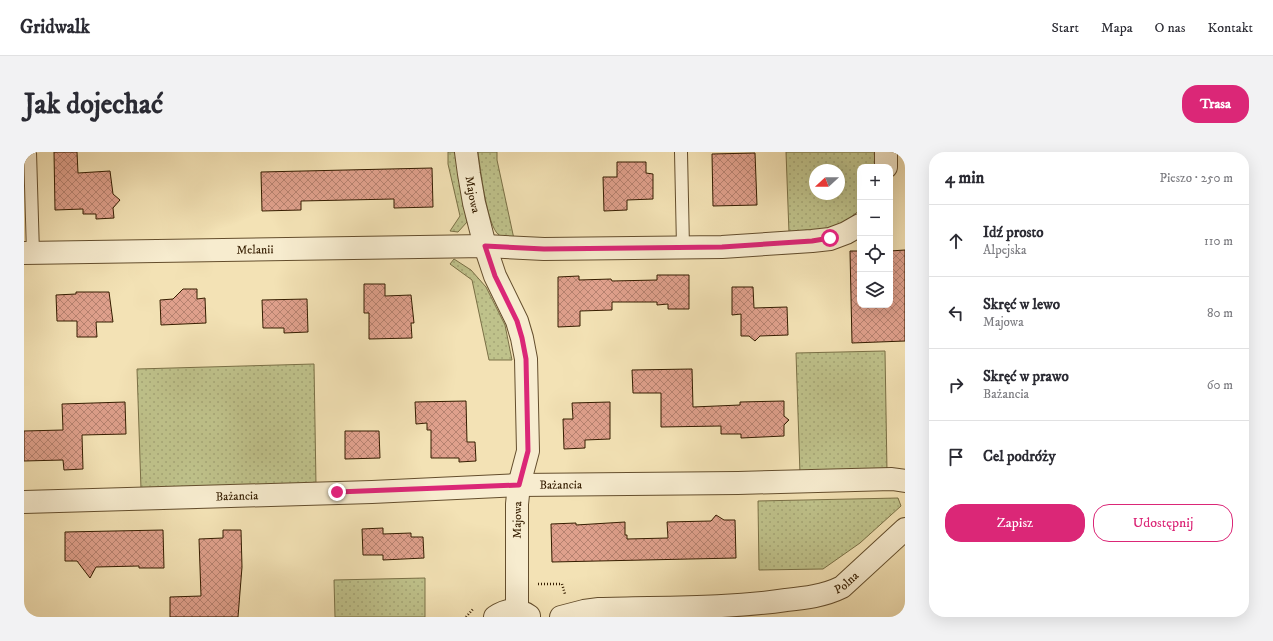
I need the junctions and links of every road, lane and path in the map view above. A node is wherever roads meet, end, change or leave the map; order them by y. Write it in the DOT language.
graph roads {
  1 [pos="30,152"];
  2 [pos="466,152"];
  3 [pos="681,152"];
  4 [pos="886,152"];
  5 [pos="886,164"];
  6 [pos="857,227"];
  7 [pos="485,246"];
  8 [pos="683,247"];
  9 [pos="29,253"];
  10 [pos="905,481"];
  11 [pos="519,485"];
  12 [pos="24,502"];
  13 [pos="904,533"];
  14 [pos="533,584"];
  15 [pos="565,596"];
  16 [pos="770,610"];
  17 [pos="523,614"];
  18 [pos="495,617"];
  19 [pos="561,617"];
  1 -- 9 [label="lane"];
  2 -- 7 [label="street, Majowa"];
  3 -- 8 [label="lane"];
  4 -- 5 [label="street"];
  6 -- 8 [label="street, Melanii"];
  7 -- 8 [label="street, Melanii"];
  7 -- 9 [label="street, Melanii"];
  7 -- 11 [label="street, Majowa"];
  10 -- 11 [label="street, Bażancia"];
  11 -- 12 [label="street, Bażancia"];
  11 -- 17 [label="street, Majowa"];
  13 -- 16 [label="street, Polna"];
  14 -- 15 [label="path"];
  16 -- 19 [label="street, Polna"];
  17 -- 18 [label="street"];
}
